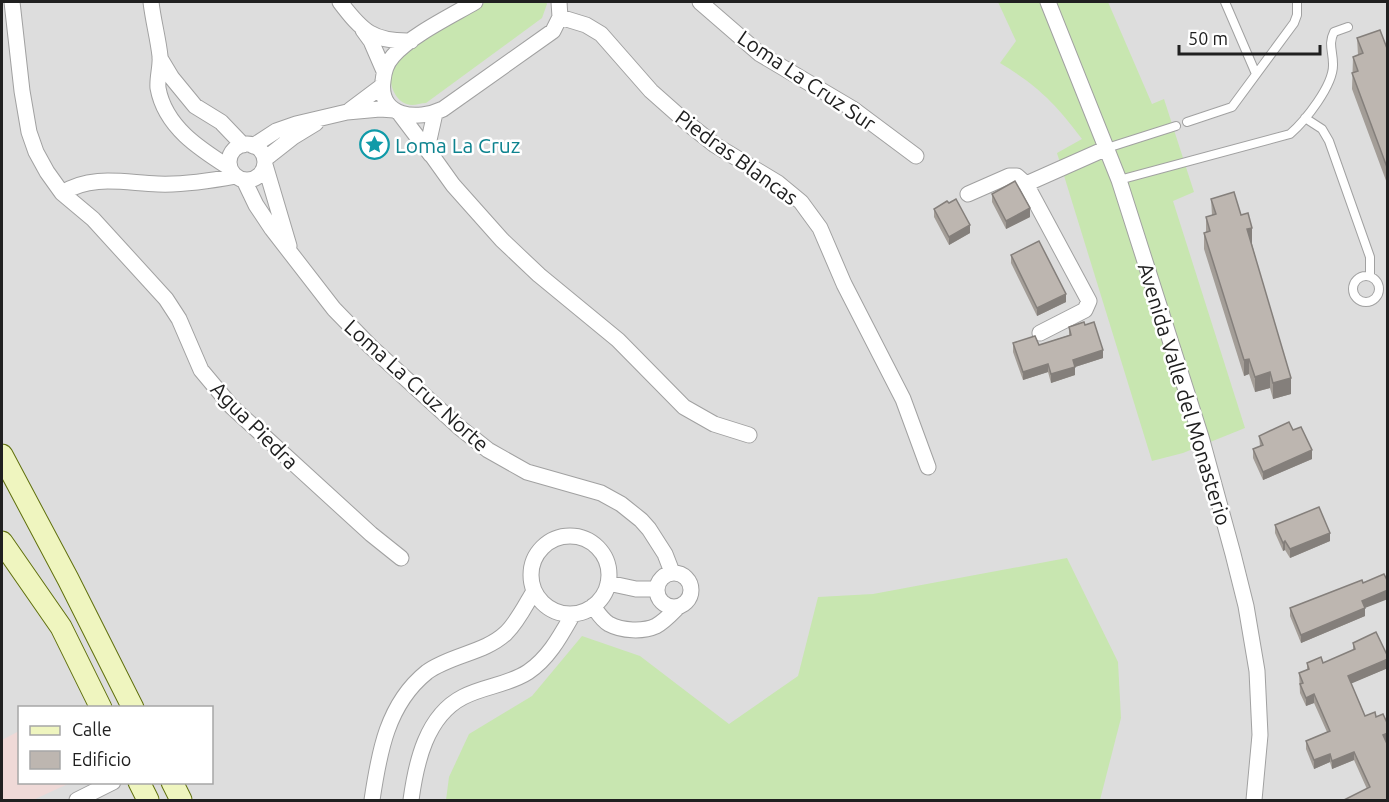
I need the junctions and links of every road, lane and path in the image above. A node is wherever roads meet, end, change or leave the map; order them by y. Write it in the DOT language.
graph roads {
  1 [pos="12,2"];
  2 [pos="151,2"];
  3 [pos="340,2"];
  4 [pos="475,2"];
  5 [pos="560,2"];
  6 [pos="700,2"];
  7 [pos="1048,2"];
  8 [pos="1226,2"];
  9 [pos="1297,3"];
  10 [pos="560,17"];
  11 [pos="1348,27"];
  12 [pos="363,30"];
  13 [pos="411,41"];
  14 [pos="160,58"];
  15 [pos="1256,74"];
  16 [pos="383,79"];
  17 [pos="347,112"];
  18 [pos="397,112"];
  19 [pos="435,113"];
  20 [pos="1305,118"];
  21 [pos="322,119"];
  22 [pos="1187,122"];
  23 [pos="1176,126"];
  24 [pos="248,145"];
  25 [pos="1107,148"];
  26 [pos="916,156"];
  27 [pos="434,157"];
  28 [pos="265,162"];
  29 [pos="237,175"];
  30 [pos="1119,180"];
  31 [pos="1026,184"];
  32 [pos="62,193"];
  33 [pos="968,194"];
  34 [pos="291,251"];
  35 [pos="1370,276"];
  36 [pos="1040,333"];
  37 [pos="749,435"];
  38 [pos="2,455"];
  39 [pos="928,467"];
  40 [pos="2,542"];
  41 [pos="401,558"];
  42 [pos="672,572"];
  43 [pos="608,583"];
  44 [pos="657,589"];
  45 [pos="534,591"];
  46 [pos="593,606"];
  47 [pos="678,607"];
  48 [pos="573,614"];
  49 [pos="100,706"];
  50 [pos="133,706"];
  51 [pos="111,784"];
  52 [pos="140,784"];
  53 [pos="172,784"];
  54 [pos="77,801"];
  55 [pos="148,801"];
  56 [pos="181,801"];
  57 [pos="372,801"];
  58 [pos="411,801"];
  59 [pos="1254,801"];
  1 -- 32 [label="street, Agua Piedra"];
  2 -- 14 [label="street"];
  3 -- 12 [label="street"];
  4 -- 13 [label="street"];
  5 -- 10 [label="street"];
  6 -- 26 [label="street, Loma La Cruz Sur"];
  7 -- 25 [label="street, Avenida Valle del Monasterio"];
  8 -- 15 [label="lane"];
  9 -- 15 [label="lane"];
  10 -- 19 [label="street"];
  10 -- 39 [label="street, Piedras Blancas"];
  11 -- 20 [label="lane"];
  12 -- 13 [label="street"];
  12 -- 16 [label="street"];
  13 -- 16 [label="street"];
  14 -- 24 [label="street"];
  14 -- 29 [label="street"];
  15 -- 22 [label="lane"];
  16 -- 17 [label="street"];
  16 -- 18 [label="street"];
  17 -- 18 [label="street"];
  17 -- 21 [label="street"];
  18 -- 19 [label="street"];
  18 -- 27 [label="street"];
  19 -- 27 [label="street"];
  20 -- 30 [label="lane"];
  20 -- 35 [label="lane"];
  21 -- 24 [label="street"];
  21 -- 28 [label="street"];
  23 -- 25 [label="lane"];
  24 -- 28 [label="street"];
  24 -- 29 [label="street"];
  25 -- 30 [label="street, Avenida Valle del Monasterio"];
  25 -- 31 [label="street"];
  27 -- 37 [label="street"];
  28 -- 29 [label="street"];
  28 -- 34 [label="street, Loma La Cruz Norte"];
  29 -- 32 [label="street"];
  29 -- 34 [label="street, Loma La Cruz Norte"];
  30 -- 59 [label="street, Avenida Valle del Monasterio"];
  31 -- 33 [label="street"];
  31 -- 36 [label="street"];
  32 -- 41 [label="street, Agua Piedra"];
  34 -- 42 [label="street, Loma La Cruz Norte"];
  38 -- 50 [label="main road"];
  40 -- 49 [label="main road"];
  42 -- 44 [label="street"];
  42 -- 47 [label="street"];
  43 -- 44 [label="street"];
  43 -- 45 [label="street"];
  43 -- 46 [label="street"];
  44 -- 47 [label="street"];
  45 -- 48 [label="street"];
  45 -- 57 [label="street"];
  46 -- 47 [label="street"];
  46 -- 48 [label="street"];
  48 -- 58 [label="street"];
  51 -- 54 [label="street"];
  52 -- 55 [label="main road"];
  53 -- 56 [label="main road"];
}
